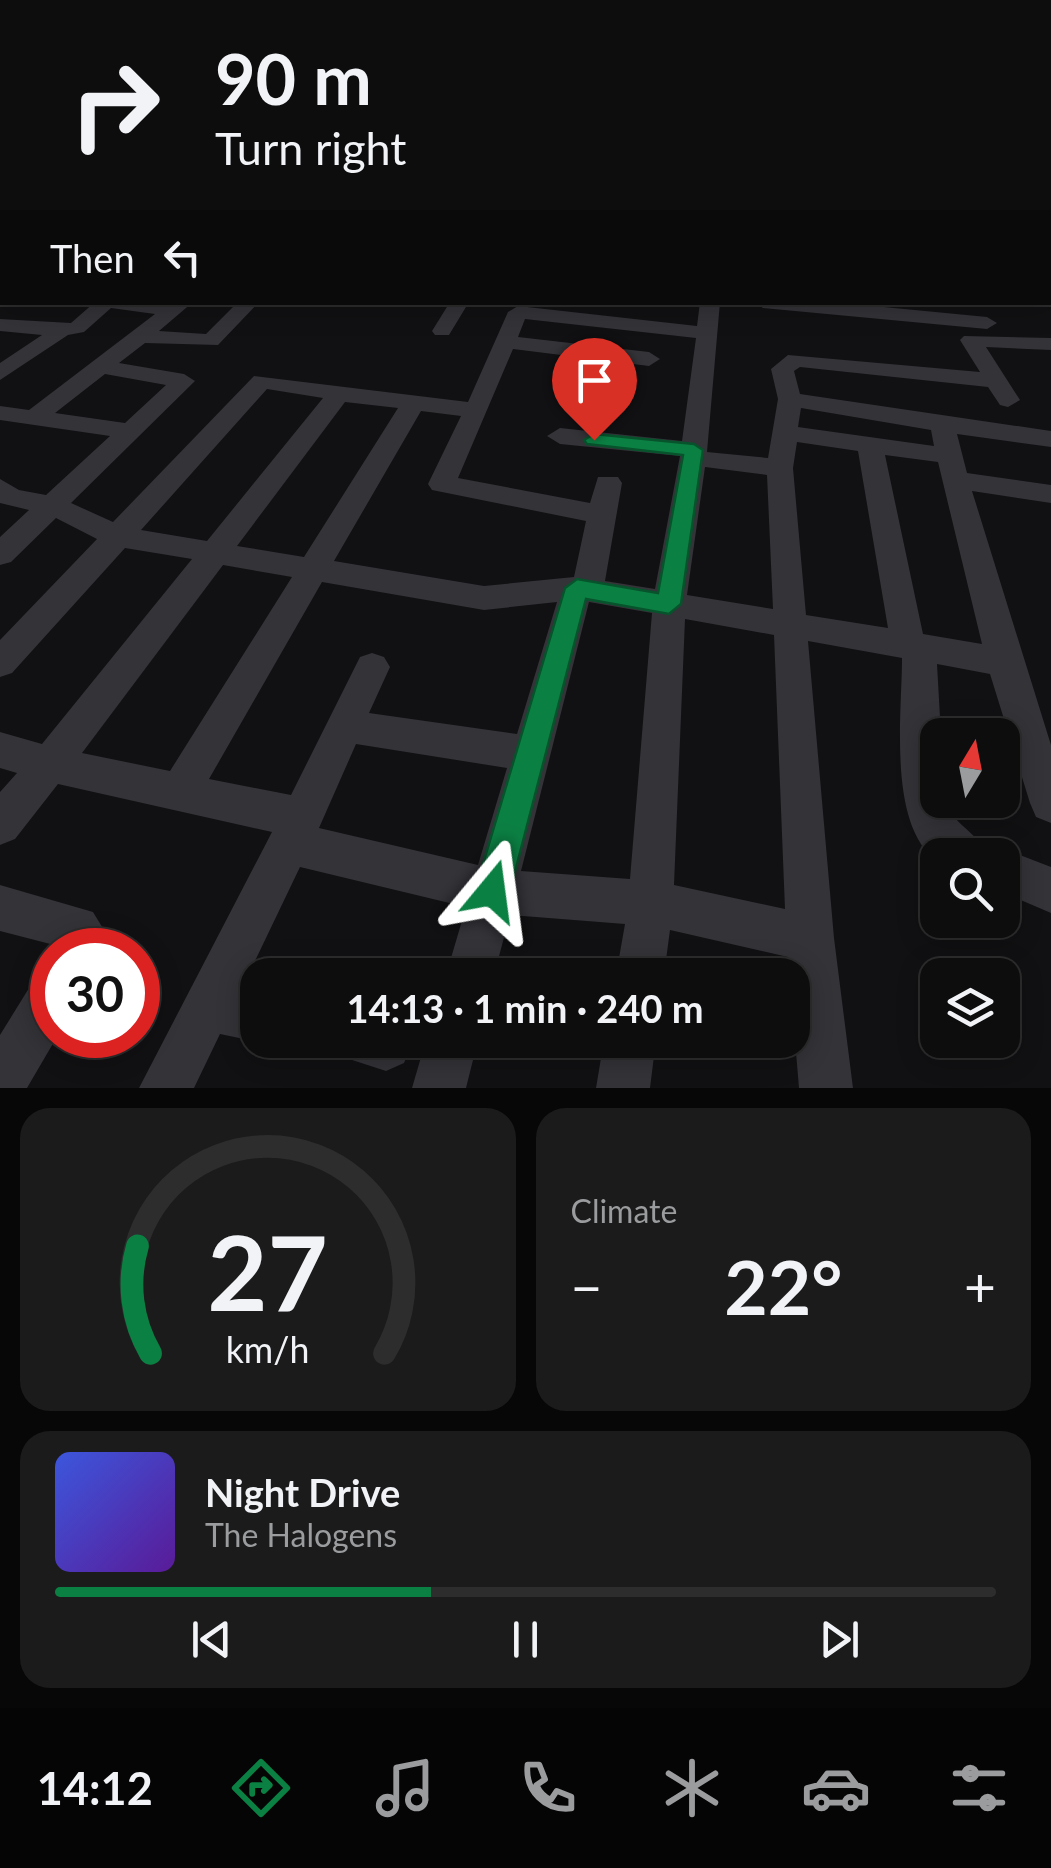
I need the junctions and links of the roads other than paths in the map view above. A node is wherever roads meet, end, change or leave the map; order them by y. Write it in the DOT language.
graph roads {
  1 [pos="104,305"];
  2 [pos="151,305"];
  3 [pos="247,305"];
  4 [pos="458,305"];
  5 [pos="710,305"];
  6 [pos="787,305"];
  7 [pos="978,305"];
  8 [pos="179,307"];
  9 [pos="521,307"];
  10 [pos="0,325"];
  11 [pos="62,330"];
  12 [pos="442,330"];
  13 [pos="991,331"];
  14 [pos="707,333"];
  15 [pos="142,336"];
  16 [pos="506,342"];
  17 [pos="1051,344"];
  18 [pos="649,359"];
  19 [pos="99,366"];
  20 [pos="0,373"];
  21 [pos="338,394"];
  22 [pos="790,400"];
  23 [pos="413,403"];
  24 [pos="476,410"];
  25 [pos="0,412"];
  26 [pos="34,418"];
  27 [pos="942,424"];
  28 [pos="128,431"];
  29 [pos="785,432"];
  30 [pos="560,436"];
  31 [pos="1051,439"];
  32 [pos="870,444"];
  33 [pos="693,454"];
  34 [pos="780,468"];
  35 [pos="952,468"];
  36 [pos="608,484"];
  37 [pos="0,488"];
  38 [pos="1051,494"];
  39 [pos="52,504"];
  40 [pos="602,515"];
  41 [pos="117,536"];
  42 [pos="218,553"];
  43 [pos="0,554"];
  44 [pos="311,569"];
  45 [pos="582,589"];
  46 [pos="669,604"];
  47 [pos="792,625"];
  48 [pos="914,646"];
  49 [pos="1004,662"];
  50 [pos="0,663"];
  51 [pos="372,666"];
  52 [pos="344,726"];
  53 [pos="0,750"];
  54 [pos="531,754"];
  55 [pos="50,764"];
  56 [pos="178,794"];
  57 [pos="1051,802"];
  58 [pos="0,824"];
  59 [pos="295,831"];
  60 [pos="940,838"];
  61 [pos="1020,877"];
  62 [pos="1051,890"];
  63 [pos="492,891"];
  64 [pos="651,903"];
  65 [pos="0,908"];
  66 [pos="77,928"];
  67 [pos="810,938"];
  68 [pos="474,958"];
  69 [pos="643,958"];
  70 [pos="208,1006"];
  71 [pos="240,1012"];
  72 [pos="30,1034"];
  73 [pos="447,1058"];
  74 [pos="627,1058"];
  75 [pos="0,1084"];
  76 [pos="166,1088"];
  77 [pos="439,1088"];
  78 [pos="623,1088"];
  79 [pos="826,1088"];
  1 -- 11 [label="street"];
  2 -- 8 [label="street"];
  3 -- 15 [label="street"];
  4 -- 12 [label="street"];
  5 -- 14 [label="street"];
  6 -- 13 [label="street"];
  7 -- 13 [label="street"];
  8 -- 15 [label="street"];
  9 -- 14 [label="street"];
  9 -- 16 [label="street"];
  10 -- 11 [label="street"];
  11 -- 20 [label="street"];
  13 -- 17 [label="street"];
  13 -- 22 [label="street"];
  14 -- 33 [label="street"];
  15 -- 19 [label="street"];
  16 -- 18 [label="street"];
  16 -- 24 [label="street"];
  19 -- 26 [label="street"];
  19 -- 28 [label="street"];
  21 -- 23 [label="street"];
  21 -- 41 [label="street"];
  21 -- 42 [label="street"];
  22 -- 27 [label="street"];
  22 -- 29 [label="street"];
  23 -- 24 [label="street"];
  23 -- 44 [label="street"];
  24 -- 40 [label="street"];
  25 -- 26 [label="street"];
  26 -- 28 [label="street"];
  27 -- 31 [label="street"];
  27 -- 35 [label="street"];
  28 -- 39 [label="street"];
  29 -- 32 [label="street"];
  29 -- 34 [label="street"];
  30 -- 33 [label="street"];
  32 -- 35 [label="street"];
  32 -- 48 [label="street"];
  33 -- 34 [label="street"];
  33 -- 46 [label="street"];
  34 -- 47 [label="street"];
  35 -- 38 [label="street"];
  35 -- 49 [label="street"];
  36 -- 40 [label="street"];
  37 -- 39 [label="street"];
  39 -- 41 [label="street"];
  39 -- 43 [label="street"];
  40 -- 45 [label="street"];
  41 -- 42 [label="street"];
  41 -- 50 [label="street"];
  42 -- 44 [label="street"];
  42 -- 55 [label="street"];
  44 -- 45 [label="street"];
  44 -- 56 [label="street"];
  45 -- 46 [label="street"];
  45 -- 54 [label="street"];
  46 -- 47 [label="street"];
  46 -- 64 [label="street"];
  47 -- 48 [label="street"];
  47 -- 67 [label="street"];
  48 -- 49 [label="street"];
  48 -- 60 [label="street"];
  49 -- 57 [label="street"];
  51 -- 52 [label="street"];
  52 -- 54 [label="street"];
  52 -- 59 [label="street"];
  53 -- 55 [label="street"];
  54 -- 63 [label="street"];
  55 -- 56 [label="street"];
  55 -- 58 [label="street"];
  56 -- 59 [label="street"];
  59 -- 63 [label="street"];
  59 -- 70 [label="street"];
  61 -- 62 [label="street"];
  63 -- 64 [label="street"];
  63 -- 68 [label="street"];
  64 -- 67 [label="street"];
  64 -- 69 [label="street"];
  65 -- 66 [label="street"];
  67 -- 79 [label="street"];
  70 -- 71 [label="street"];
  70 -- 76 [label="street"];
  72 -- 75 [label="street"];
  73 -- 77 [label="street"];
  74 -- 78 [label="street"];
}
